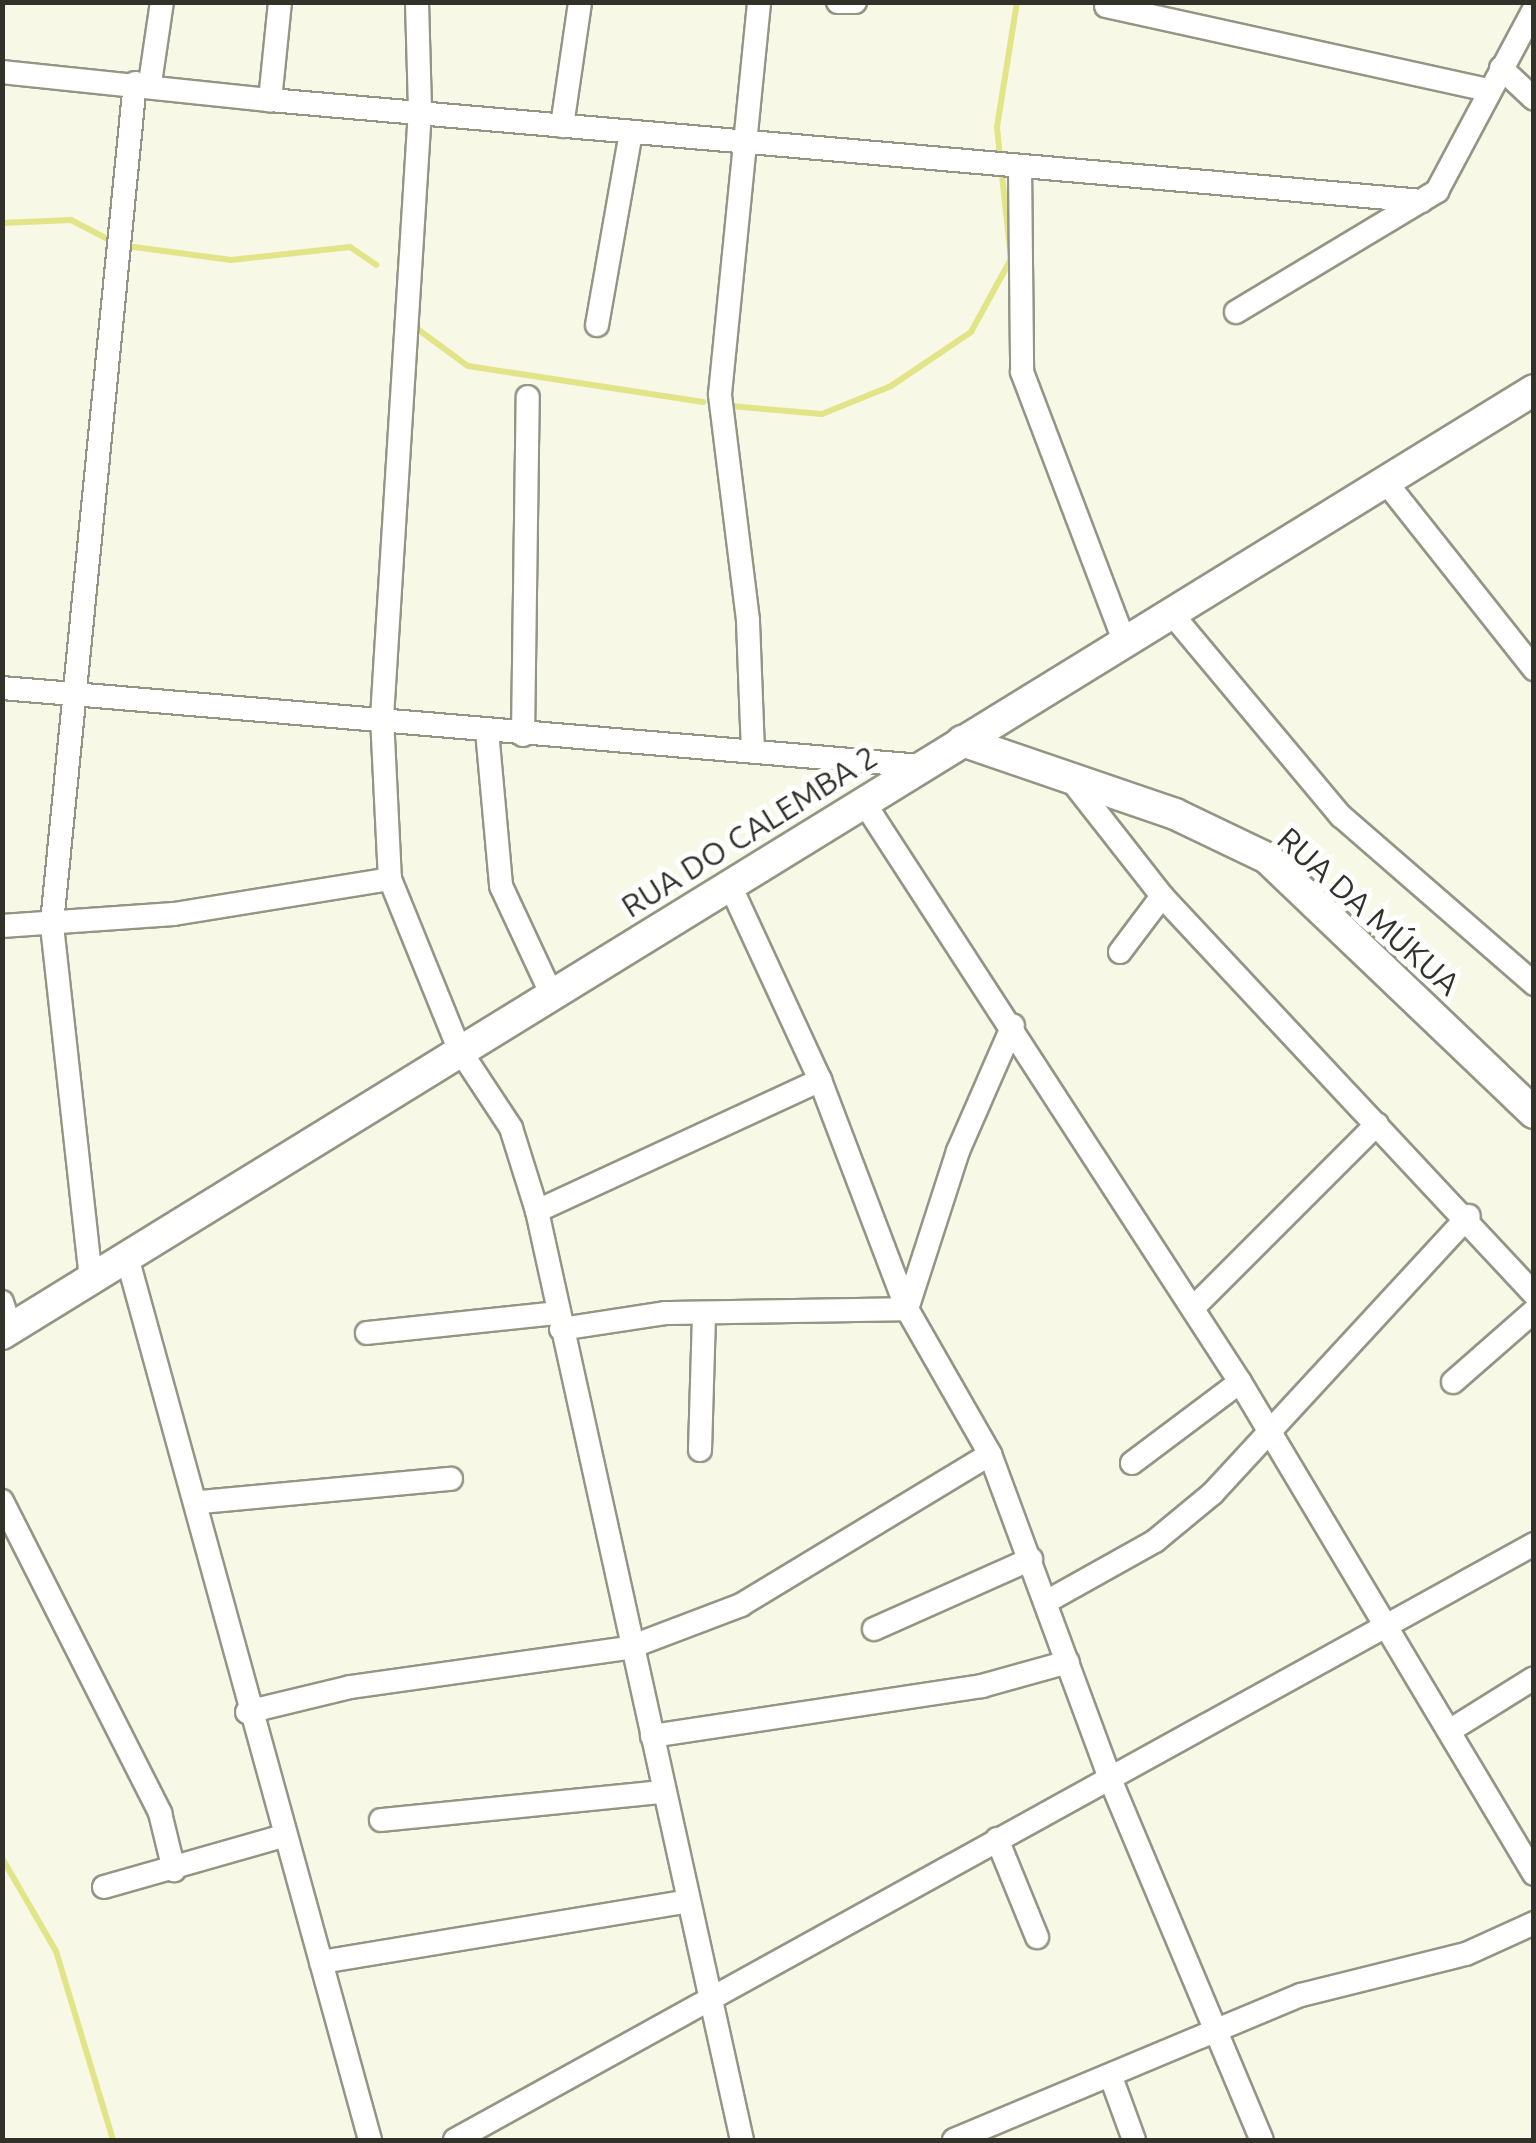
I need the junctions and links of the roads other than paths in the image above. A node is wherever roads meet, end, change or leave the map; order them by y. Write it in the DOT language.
graph roads {
  1 [pos="162,2"];
  2 [pos="280,2"];
  3 [pos="417,2"];
  4 [pos="580,2"];
  5 [pos="759,2"];
  6 [pos="838,2"];
  7 [pos="856,2"];
  8 [pos="1106,6"];
  9 [pos="1534,10"];
  10 [pos="1501,68"];
  11 [pos="2,72"];
  12 [pos="142,83"];
  13 [pos="1489,90"];
  14 [pos="1534,99"];
  15 [pos="270,100"];
  16 [pos="420,110"];
  17 [pos="562,126"];
  18 [pos="631,132"];
  19 [pos="742,145"];
  20 [pos="1020,166"];
  21 [pos="1422,200"];
  22 [pos="1236,312"];
  23 [pos="598,325"];
  24 [pos="1534,390"];
  25 [pos="528,397"];
  26 [pos="1385,481"];
  27 [pos="1171,612"];
  28 [pos="1124,641"];
  29 [pos="1534,669"];
  30 [pos="2,688"];
  31 [pos="70,692"];
  32 [pos="382,718"];
  33 [pos="487,731"];
  34 [pos="523,735"];
  35 [pos="962,741"];
  36 [pos="753,752"];
  37 [pos="921,766"];
  38 [pos="1066,773"];
  39 [pos="864,801"];
  40 [pos="390,879"];
  41 [pos="729,884"];
  42 [pos="1162,896"];
  43 [pos="52,923"];
  44 [pos="2,926"];
  45 [pos="1120,952"];
  46 [pos="1534,984"];
  47 [pos="551,993"];
  48 [pos="1013,1025"];
  49 [pos="459,1049"];
  50 [pos="820,1080"];
  51 [pos="1534,1113"];
  52 [pos="1377,1124"];
  53 [pos="536,1210"];
  54 [pos="1469,1216"];
  55 [pos="127,1257"];
  56 [pos="92,1279"];
  57 [pos="1534,1294"];
  58 [pos="1193,1308"];
  59 [pos="907,1309"];
  60 [pos="1534,1310"];
  61 [pos="704,1314"];
  62 [pos="559,1321"];
  63 [pos="5,1322"];
  64 [pos="368,1333"];
  65 [pos="1240,1382"];
  66 [pos="1453,1382"];
  67 [pos="1270,1437"];
  68 [pos="700,1450"];
  69 [pos="990,1454"];
  70 [pos="1132,1463"];
  71 [pos="451,1479"];
  72 [pos="2,1500"];
  73 [pos="201,1502"];
  74 [pos="1534,1544"];
  75 [pos="1031,1559"];
  76 [pos="1046,1602"];
  77 [pos="1386,1626"];
  78 [pos="874,1629"];
  79 [pos="628,1648"];
  80 [pos="1068,1662"];
  81 [pos="1534,1678"];
  82 [pos="247,1712"];
  83 [pos="1449,1731"];
  84 [pos="652,1736"];
  85 [pos="1110,1780"];
  86 [pos="662,1792"];
  87 [pos="381,1820"];
  88 [pos="286,1834"];
  89 [pos="997,1839"];
  90 [pos="174,1870"];
  91 [pos="1534,1874"];
  92 [pos="104,1887"];
  93 [pos="684,1902"];
  94 [pos="1534,1923"];
  95 [pos="1037,1937"];
  96 [pos="321,1962"];
  97 [pos="707,2000"];
  98 [pos="1218,2026"];
  99 [pos="1112,2077"];
  100 [pos="370,2140"];
  101 [pos="455,2140"];
  102 [pos="742,2140"];
  103 [pos="954,2140"];
  104 [pos="1134,2140"];
  105 [pos="1262,2140"];
  1 -- 12 [label="street"];
  2 -- 15 [label="street"];
  3 -- 16 [label="street"];
  4 -- 17 [label="street"];
  5 -- 19 [label="street"];
  6 -- 7 [label="street"];
  8 -- 13 [label="street"];
  9 -- 10 [label="street"];
  10 -- 13 [label="street"];
  10 -- 14 [label="street"];
  11 -- 12 [label="street"];
  12 -- 15 [label="street"];
  12 -- 31 [label="street"];
  13 -- 21 [label="street"];
  15 -- 16 [label="street"];
  16 -- 17 [label="street"];
  16 -- 32 [label="street"];
  17 -- 18 [label="street"];
  18 -- 19 [label="street"];
  18 -- 23 [label="street"];
  19 -- 20 [label="street"];
  19 -- 36 [label="street"];
  20 -- 21 [label="street"];
  20 -- 28 [label="street"];
  21 -- 22 [label="street"];
  24 -- 26 [label="main road, RUA DO CALEMBA 2"];
  25 -- 34 [label="street"];
  26 -- 27 [label="main road, RUA DO CALEMBA 2"];
  26 -- 29 [label="street"];
  27 -- 28 [label="main road, RUA DO CALEMBA 2"];
  27 -- 46 [label="street"];
  28 -- 35 [label="main road, RUA DO CALEMBA 2"];
  30 -- 31 [label="street"];
  31 -- 32 [label="street"];
  31 -- 43 [label="street"];
  32 -- 33 [label="street"];
  32 -- 40 [label="street"];
  33 -- 34 [label="street"];
  33 -- 47 [label="street"];
  34 -- 36 [label="street"];
  35 -- 37 [label="main road, RUA DO CALEMBA 2"];
  35 -- 38 [label="main road, RUA DA MÚKUA"];
  36 -- 37 [label="street"];
  37 -- 39 [label="main road, RUA DO CALEMBA 2"];
  38 -- 42 [label="street"];
  38 -- 51 [label="main road, RUA DA MÚKUA"];
  39 -- 41 [label="main road, RUA DO CALEMBA 2"];
  39 -- 48 [label="street"];
  40 -- 43 [label="street"];
  40 -- 49 [label="street"];
  41 -- 47 [label="main road, RUA DO CALEMBA 2"];
  41 -- 50 [label="street"];
  42 -- 45 [label="street"];
  42 -- 52 [label="street"];
  43 -- 44 [label="street"];
  43 -- 56 [label="street"];
  47 -- 49 [label="main road, RUA DO CALEMBA 2"];
  48 -- 58 [label="street"];
  48 -- 59 [label="street"];
  49 -- 53 [label="street"];
  49 -- 55 [label="main road, RUA DO CALEMBA 2"];
  50 -- 53 [label="street"];
  50 -- 59 [label="street"];
  52 -- 54 [label="street"];
  52 -- 58 [label="street"];
  53 -- 62 [label="street"];
  54 -- 57 [label="street"];
  54 -- 67 [label="street"];
  55 -- 56 [label="main road, RUA DO CALEMBA 2"];
  55 -- 73 [label="street"];
  56 -- 63 [label="main road, RUA DO CALEMBA 2"];
  58 -- 65 [label="street"];
  59 -- 61 [label="street"];
  59 -- 69 [label="street"];
  60 -- 66 [label="street"];
  61 -- 62 [label="street"];
  61 -- 68 [label="street"];
  62 -- 64 [label="street"];
  62 -- 79 [label="street"];
  65 -- 67 [label="street"];
  65 -- 70 [label="street"];
  67 -- 76 [label="street"];
  67 -- 77 [label="street"];
  69 -- 75 [label="street"];
  69 -- 79 [label="street"];
  71 -- 73 [label="street"];
  72 -- 90 [label="street"];
  73 -- 82 [label="street"];
  74 -- 77 [label="street"];
  75 -- 76 [label="street"];
  75 -- 78 [label="street"];
  76 -- 80 [label="street"];
  77 -- 83 [label="street"];
  77 -- 85 [label="street"];
  79 -- 82 [label="street"];
  79 -- 84 [label="street"];
  80 -- 84 [label="street"];
  80 -- 85 [label="street"];
  81 -- 83 [label="street"];
  82 -- 88 [label="street"];
  83 -- 91 [label="street"];
  84 -- 86 [label="street"];
  85 -- 89 [label="street"];
  85 -- 98 [label="street"];
  86 -- 87 [label="street"];
  86 -- 93 [label="street"];
  88 -- 90 [label="street"];
  88 -- 96 [label="street"];
  89 -- 95 [label="street"];
  89 -- 97 [label="street"];
  90 -- 92 [label="street"];
  93 -- 96 [label="street"];
  93 -- 97 [label="street"];
  94 -- 98 [label="street"];
  96 -- 100 [label="street"];
  97 -- 101 [label="street"];
  97 -- 102 [label="street"];
  98 -- 99 [label="street"];
  98 -- 105 [label="street"];
  99 -- 103 [label="street"];
  99 -- 104 [label="street"];
}
